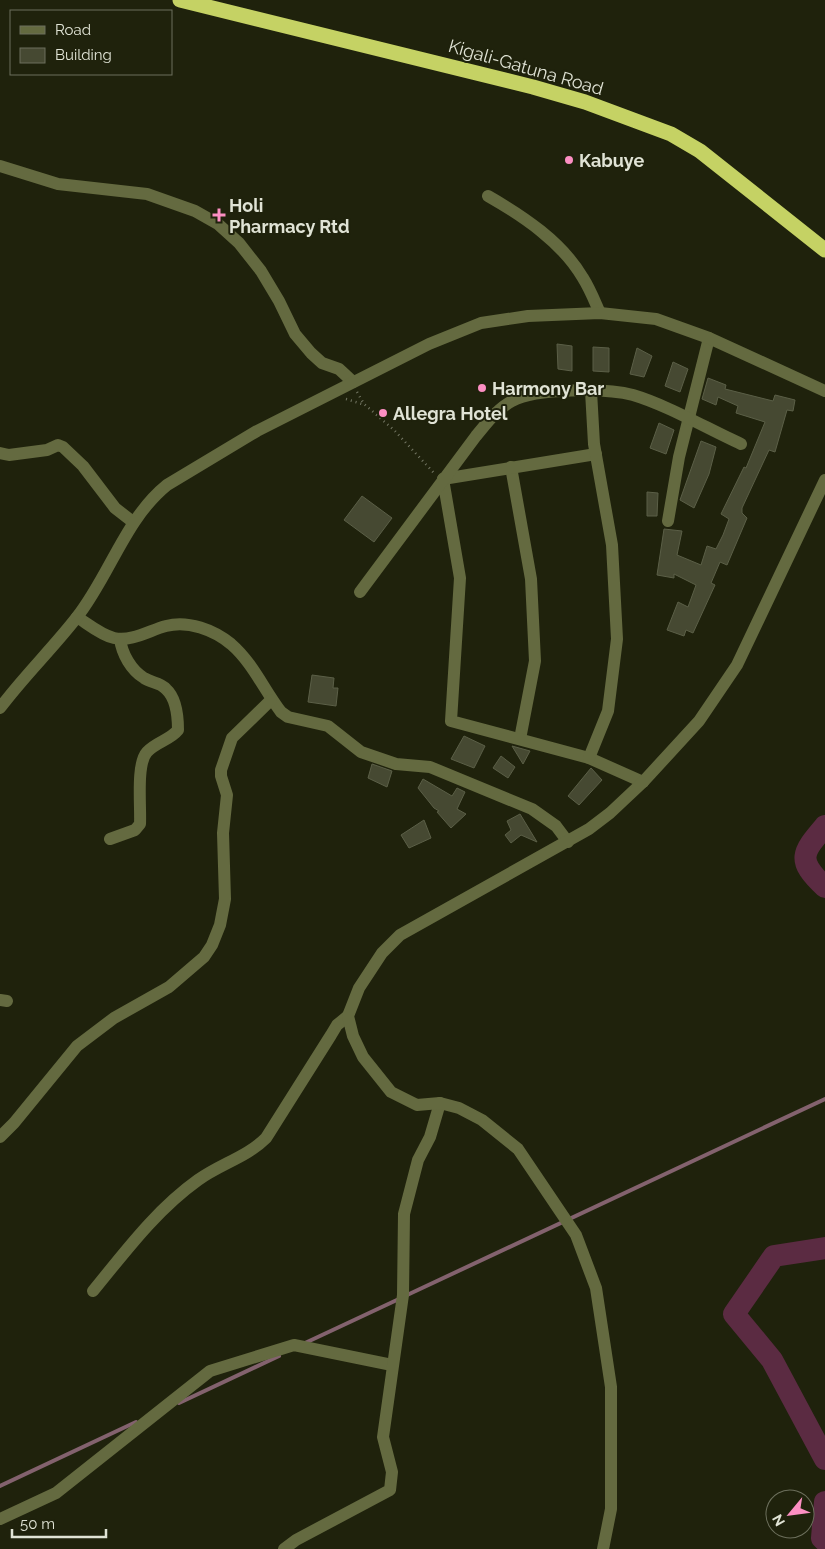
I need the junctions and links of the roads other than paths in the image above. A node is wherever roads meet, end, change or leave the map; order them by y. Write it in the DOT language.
graph roads {
  1 [pos="180,0"];
  2 [pos="0,166"];
  3 [pos="488,196"];
  4 [pos="825,250"];
  5 [pos="600,313"];
  6 [pos="709,338"];
  7 [pos="352,382"];
  8 [pos="592,391"];
  9 [pos="825,391"];
  10 [pos="688,420"];
  11 [pos="741,444"];
  12 [pos="0,453"];
  13 [pos="596,454"];
  14 [pos="511,467"];
  15 [pos="443,480"];
  16 [pos="825,480"];
  17 [pos="668,521"];
  18 [pos="133,522"];
  19 [pos="360,592"];
  20 [pos="77,617"];
  21 [pos="120,639"];
  22 [pos="271,700"];
  23 [pos="0,708"];
  24 [pos="520,740"];
  25 [pos="589,758"];
  26 [pos="643,782"];
  27 [pos="110,839"];
  28 [pos="568,842"];
  29 [pos="348,1016"];
  30 [pos="440,1103"];
  31 [pos="0,1137"];
  32 [pos="93,1291"];
  33 [pos="392,1365"];
  34 [pos="0,1519"];
  35 [pos="284,1549"];
  36 [pos="604,1549"];
  1 -- 4 [label="highway, Kigali-Gatuna Road"];
  2 -- 7 [label="street"];
  3 -- 5 [label="street"];
  5 -- 6 [label="street"];
  5 -- 7 [label="street"];
  6 -- 9 [label="street"];
  6 -- 10 [label="street"];
  7 -- 18 [label="street"];
  8 -- 10 [label="street"];
  8 -- 13 [label="street"];
  8 -- 15 [label="street"];
  10 -- 11 [label="street"];
  10 -- 17 [label="street"];
  12 -- 18 [label="street"];
  13 -- 14 [label="street"];
  13 -- 25 [label="street"];
  14 -- 15 [label="street"];
  14 -- 24 [label="street"];
  15 -- 19 [label="street"];
  15 -- 24 [label="street"];
  16 -- 26 [label="street"];
  18 -- 20 [label="street"];
  20 -- 21 [label="street"];
  20 -- 23 [label="street"];
  21 -- 22 [label="street"];
  21 -- 27 [label="street"];
  22 -- 28 [label="street"];
  22 -- 31 [label="street"];
  24 -- 25 [label="street"];
  25 -- 26 [label="street"];
  26 -- 28 [label="street"];
  28 -- 29 [label="street"];
  29 -- 30 [label="street"];
  29 -- 32 [label="street"];
  30 -- 33 [label="street"];
  30 -- 36 [label="street"];
  33 -- 34 [label="street"];
  33 -- 35 [label="street"];
}
